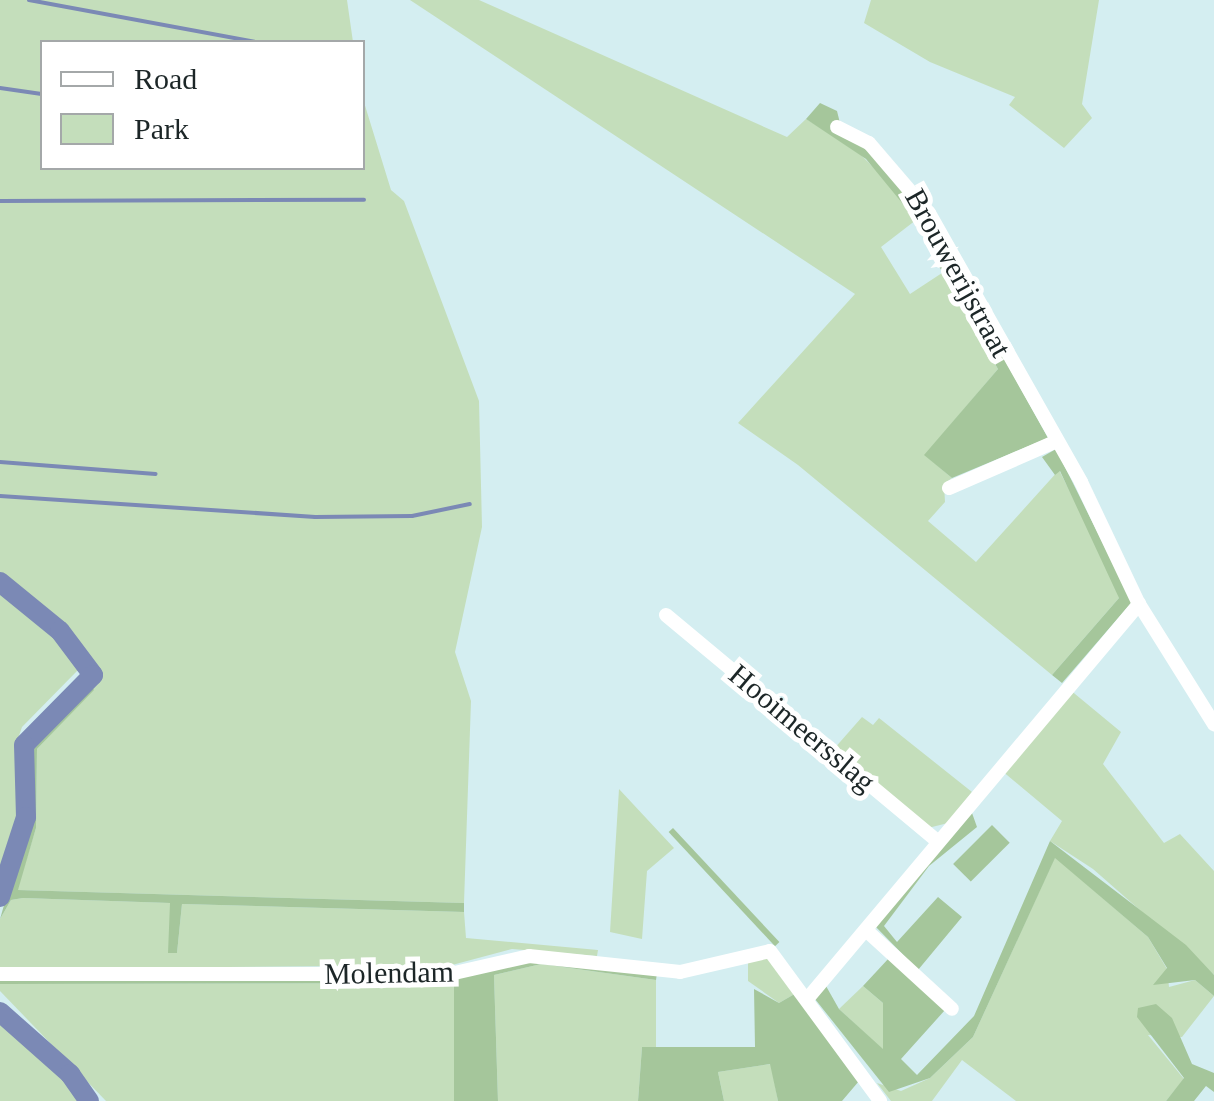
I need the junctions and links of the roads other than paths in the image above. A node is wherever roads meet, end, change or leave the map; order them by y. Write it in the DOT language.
graph roads {
  1 [pos="836,126"];
  2 [pos="1058,442"];
  3 [pos="949,488"];
  4 [pos="1140,604"];
  5 [pos="666,615"];
  6 [pos="1214,724"];
  7 [pos="938,842"];
  8 [pos="868,931"];
  9 [pos="0,974"];
  10 [pos="808,998"];
  11 [pos="952,1010"];
  12 [pos="880,1101"];
  1 -- 2 [label="street, Brouwerijstraat"];
  2 -- 3 [label="street"];
  2 -- 4 [label="street, Brouwerijstraat"];
  4 -- 6 [label="street, Brouwerijstraat"];
  4 -- 7 [label="street"];
  5 -- 7 [label="street, Hooimeersslag"];
  7 -- 8 [label="street"];
  8 -- 10 [label="street"];
  8 -- 11 [label="street"];
  9 -- 10 [label="street, Molendam"];
  10 -- 12 [label="street"];
}
